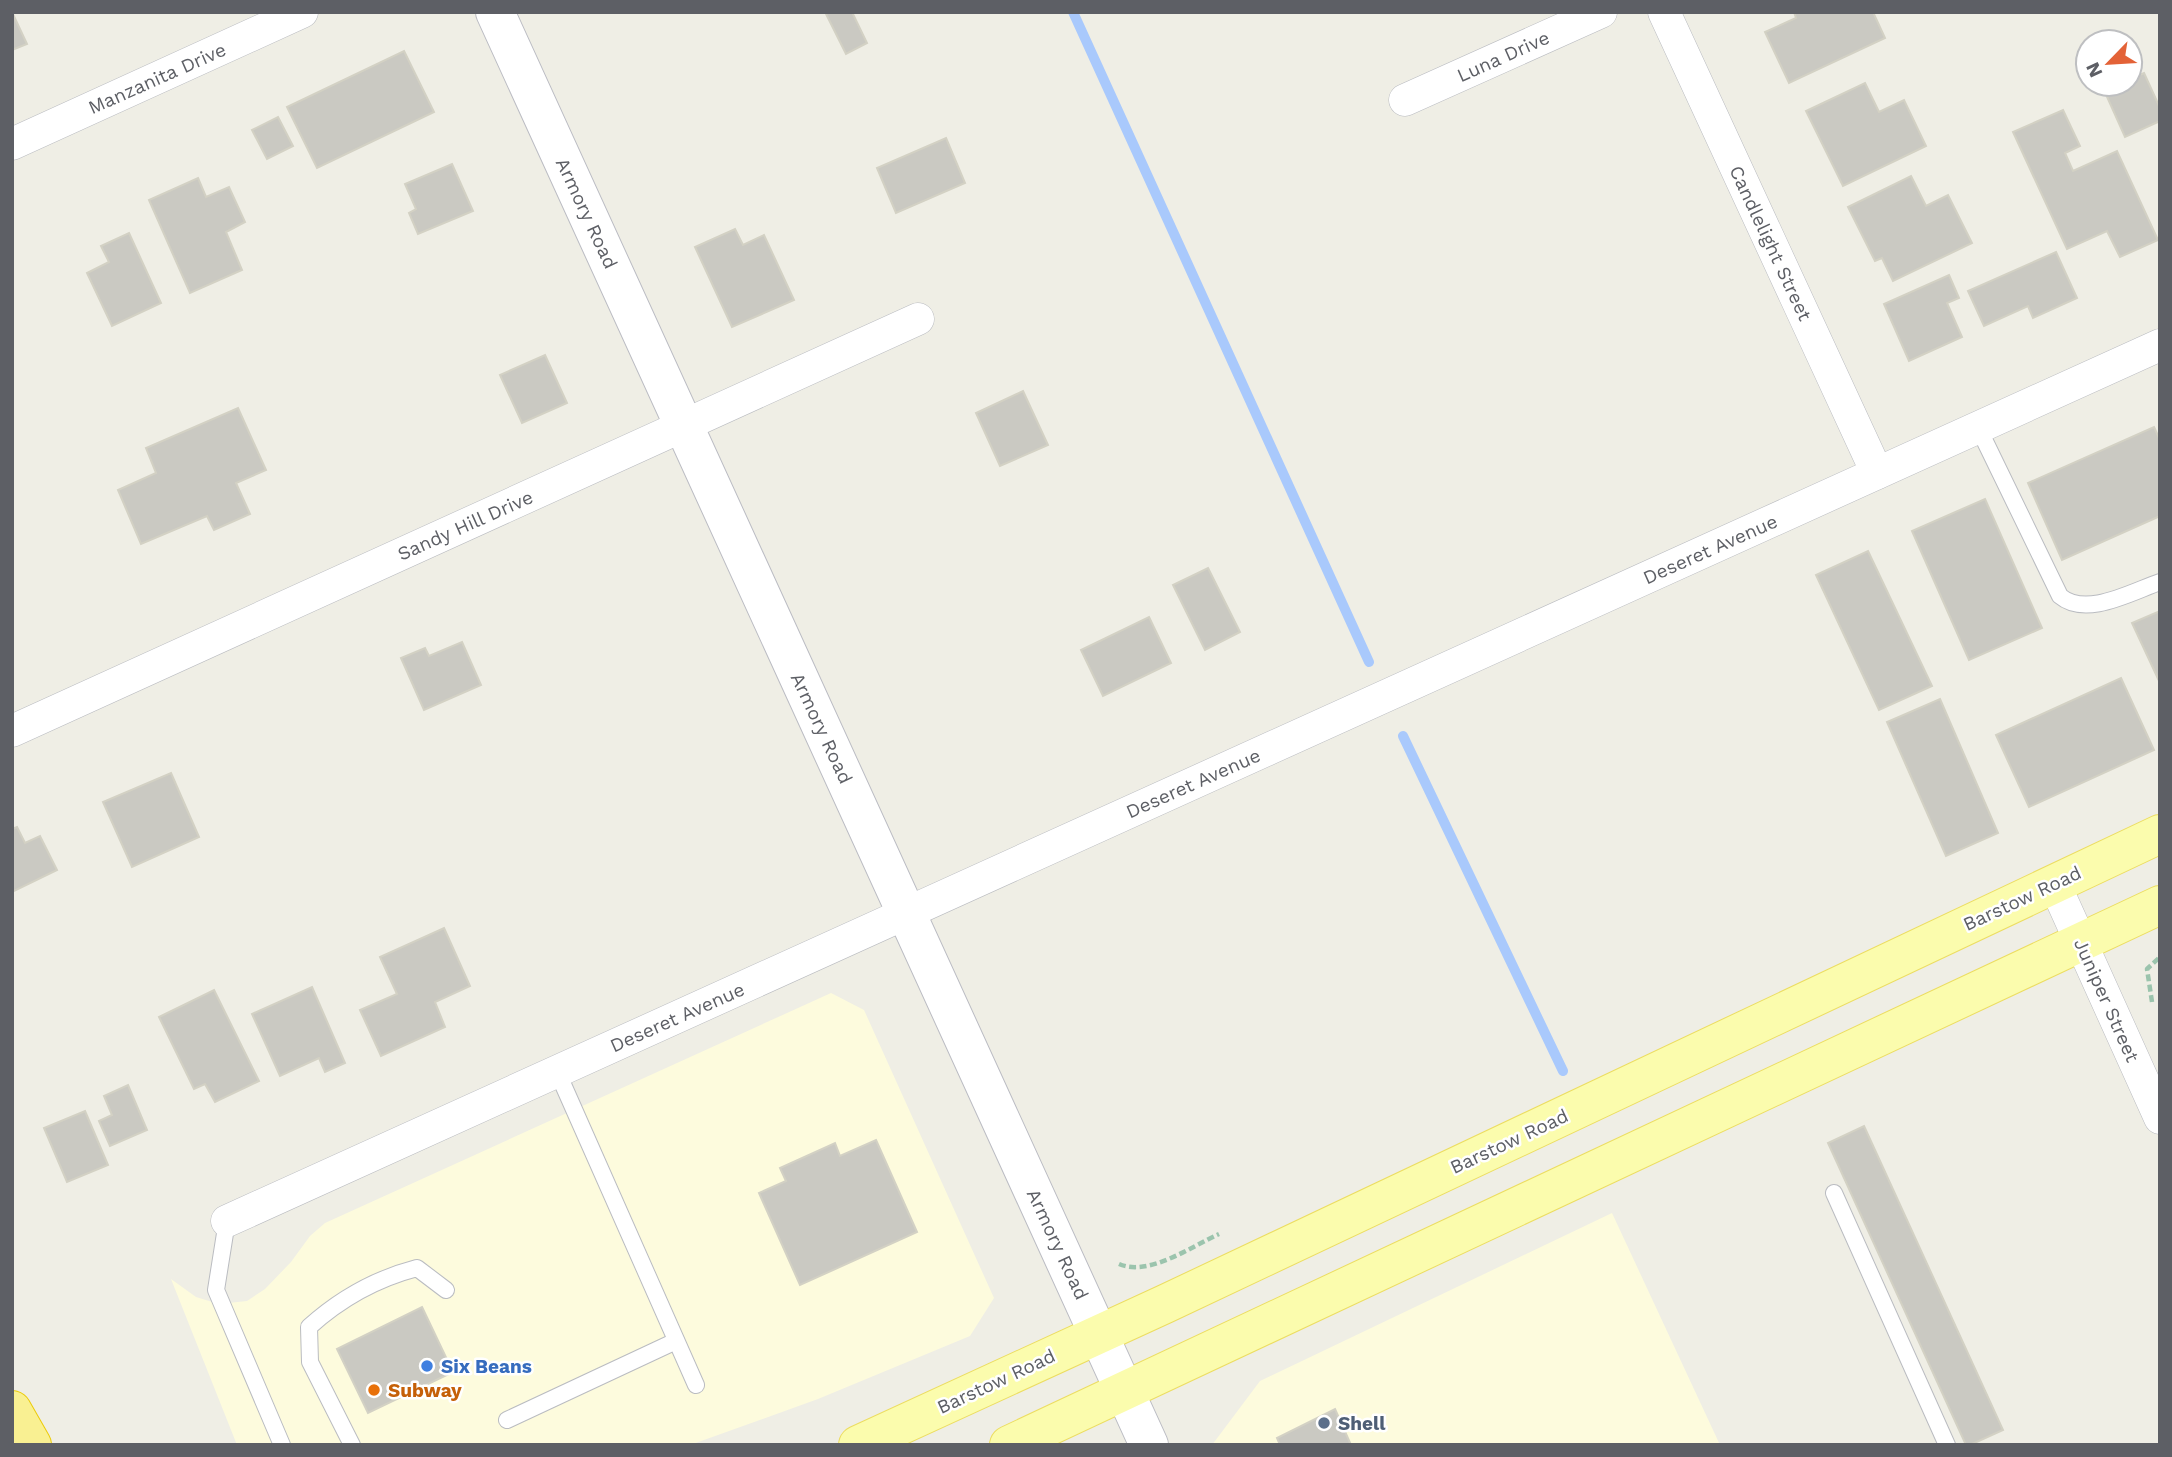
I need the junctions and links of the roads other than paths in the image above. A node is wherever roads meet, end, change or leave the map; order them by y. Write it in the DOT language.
graph roads {
  1 [pos="302,12"];
  2 [pos="495,12"];
  3 [pos="1601,12"];
  4 [pos="1664,12"];
  5 [pos="1405,100"];
  6 [pos="12,144"];
  7 [pos="918,319"];
  8 [pos="2160,345"];
  9 [pos="684,425"];
  10 [pos="1978,427"];
  11 [pos="1877,473"];
  12 [pos="2160,582"];
  13 [pos="12,731"];
  14 [pos="2160,834"];
  15 [pos="2054,883"];
  16 [pos="2160,905"];
  17 [pos="906,913"];
  18 [pos="2080,943"];
  19 [pos="557,1071"];
  20 [pos="2160,1118"];
  21 [pos="1834,1193"];
  22 [pos="227,1222"];
  23 [pos="446,1290"];
  24 [pos="1099,1334"];
  25 [pos="676,1340"];
  26 [pos="696,1385"];
  27 [pos="1125,1391"];
  28 [pos="12,1410"];
  29 [pos="507,1420"];
  30 [pos="32,1445"];
  31 [pos="282,1445"];
  32 [pos="352,1445"];
  33 [pos="858,1445"];
  34 [pos="1009,1445"];
  35 [pos="1149,1445"];
  36 [pos="1947,1445"];
  1 -- 6 [label="street, Manzanita Drive"];
  2 -- 9 [label="main road, Armory Road"];
  3 -- 5 [label="street, Luna Drive"];
  4 -- 11 [label="street, Candlelight Street"];
  7 -- 9 [label="street, Sandy Hill Drive"];
  8 -- 10 [label="street, Deseret Avenue"];
  9 -- 13 [label="street, Sandy Hill Drive"];
  9 -- 17 [label="main road, Armory Road"];
  10 -- 11 [label="street, Deseret Avenue"];
  10 -- 12 [label="lane"];
  11 -- 17 [label="street, Deseret Avenue"];
  14 -- 15 [label="main road, Barstow Road"];
  15 -- 18 [label="street, Juniper Street"];
  15 -- 24 [label="main road, Barstow Road"];
  16 -- 18 [label="main road"];
  17 -- 19 [label="street, Deseret Avenue"];
  17 -- 24 [label="main road, Armory Road"];
  18 -- 20 [label="street, Juniper Street"];
  18 -- 27 [label="main road"];
  19 -- 22 [label="street, Deseret Avenue"];
  19 -- 25 [label="lane"];
  21 -- 36 [label="lane"];
  22 -- 31 [label="lane"];
  23 -- 32 [label="lane"];
  24 -- 27 [label="main road, Armory Road"];
  24 -- 33 [label="main road, Barstow Road"];
  25 -- 26 [label="lane"];
  25 -- 29 [label="lane"];
  27 -- 34 [label="main road"];
  27 -- 35 [label="main road, Armory Road"];
  28 -- 30 [label="highway"];
}
